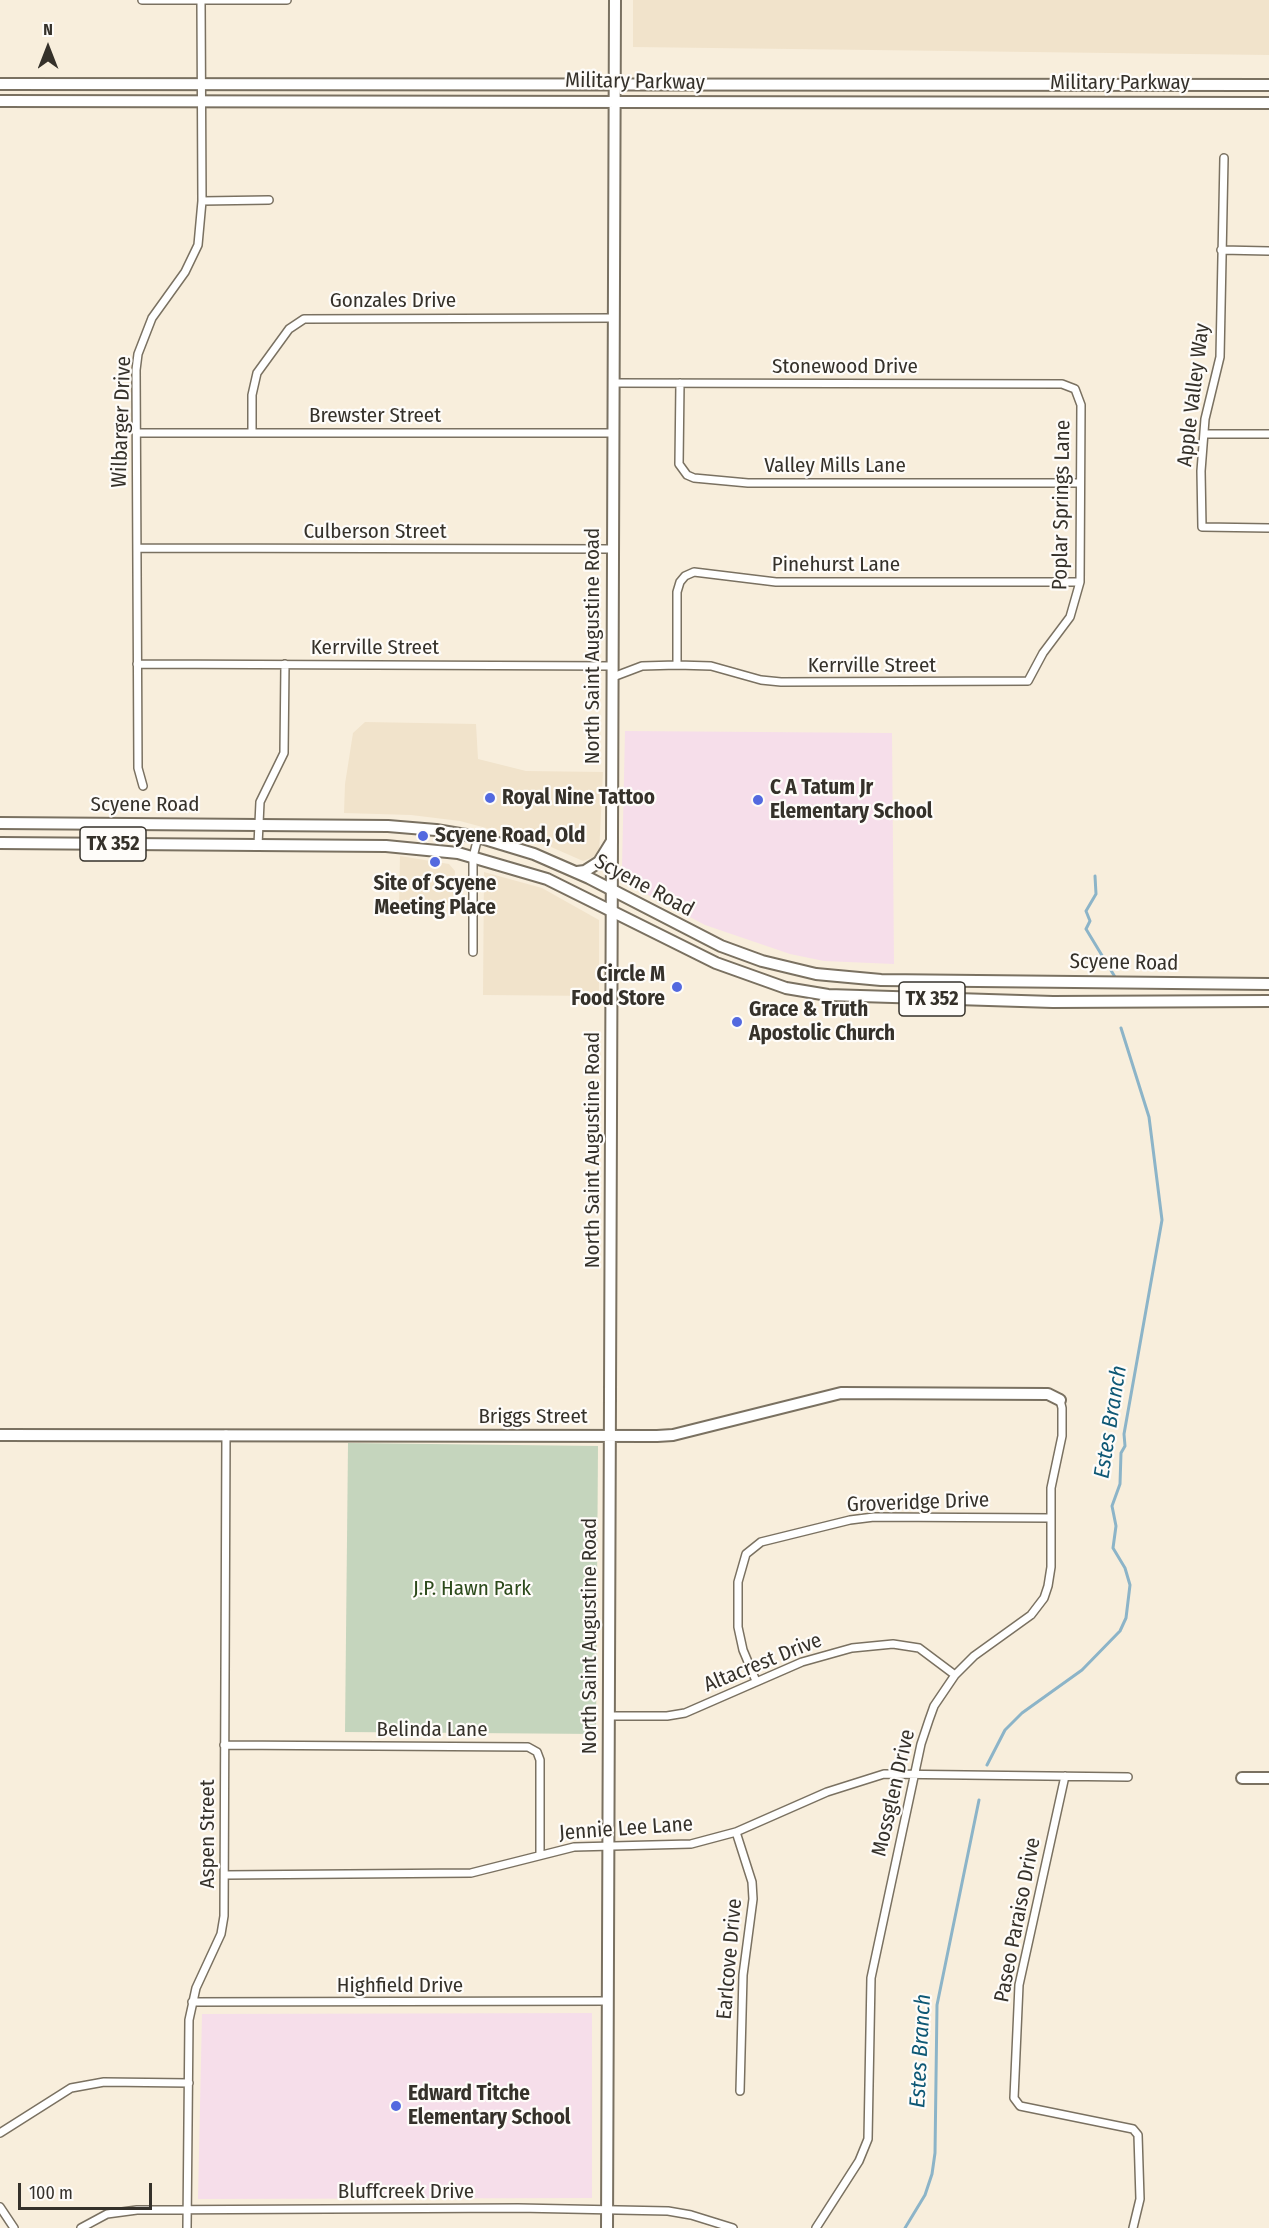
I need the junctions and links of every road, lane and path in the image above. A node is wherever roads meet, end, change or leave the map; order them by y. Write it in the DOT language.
graph roads {
  1 [pos="142,0"];
  2 [pos="287,0"];
  3 [pos="615,0"];
  4 [pos="201,2"];
  5 [pos="0,84"];
  6 [pos="201,84"];
  7 [pos="614,85"];
  8 [pos="736,85"];
  9 [pos="939,85"];
  10 [pos="1269,85"];
  11 [pos="1080,86"];
  12 [pos="200,100"];
  13 [pos="614,100"];
  14 [pos="0,101"];
  15 [pos="736,103"];
  16 [pos="961,103"];
  17 [pos="1080,103"];
  18 [pos="1269,103"];
  19 [pos="1224,158"];
  20 [pos="269,200"];
  21 [pos="202,201"];
  22 [pos="1221,250"];
  23 [pos="1269,250"];
  24 [pos="614,318"];
  25 [pos="613,383"];
  26 [pos="680,383"];
  27 [pos="1075,389"];
  28 [pos="252,432"];
  29 [pos="137,433"];
  30 [pos="613,433"];
  31 [pos="1204,434"];
  32 [pos="1269,434"];
  33 [pos="1080,483"];
  34 [pos="1269,528"];
  35 [pos="137,548"];
  36 [pos="612,549"];
  37 [pos="1080,582"];
  38 [pos="137,664"];
  39 [pos="285,664"];
  40 [pos="677,665"];
  41 [pos="613,671"];
  42 [pos="1028,681"];
  43 [pos="143,786"];
  44 [pos="0,823"];
  45 [pos="259,825"];
  46 [pos="478,837"];
  47 [pos="612,841"];
  48 [pos="0,843"];
  49 [pos="258,845"];
  50 [pos="473,857"];
  51 [pos="577,872"];
  52 [pos="612,890"];
  53 [pos="612,911"];
  54 [pos="473,952"];
  55 [pos="1269,984"];
  56 [pos="1269,1001"];
  57 [pos="1060,1400"];
  58 [pos="226,1434"];
  59 [pos="0,1435"];
  60 [pos="609,1436"];
  61 [pos="1050,1518"];
  62 [pos="955,1675"];
  63 [pos="756,1681"];
  64 [pos="610,1716"];
  65 [pos="224,1745"];
  66 [pos="915,1774"];
  67 [pos="1065,1776"];
  68 [pos="1128,1777"];
  69 [pos="1242,1778"];
  70 [pos="1269,1778"];
  71 [pos="736,1832"];
  72 [pos="609,1846"];
  73 [pos="540,1853"];
  74 [pos="225,1875"];
  75 [pos="608,2001"];
  76 [pos="192,2002"];
  77 [pos="189,2083"];
  78 [pos="740,2091"];
  79 [pos="0,2133"];
  80 [pos="0,2207"];
  81 [pos="187,2210"];
  82 [pos="607,2210"];
  83 [pos="14,2228"];
  84 [pos="81,2228"];
  85 [pos="187,2228"];
  86 [pos="607,2228"];
  87 [pos="733,2228"];
  88 [pos="816,2228"];
  89 [pos="1133,2228"];
  1 -- 4 [label="street"];
  2 -- 4 [label="street"];
  3 -- 7 [label="main road, North Saint Augustine Road"];
  4 -- 6 [label="street, Wilbarger Drive"];
  5 -- 6 [label="main road, Military Parkway"];
  6 -- 7 [label="main road, Military Parkway"];
  6 -- 12 [label="street, Wilbarger Drive"];
  7 -- 8 [label="main road, Military Parkway"];
  7 -- 13 [label="main road, North Saint Augustine Road"];
  8 -- 9 [label="main road, Military Parkway"];
  8 -- 15 [label="main road"];
  9 -- 11 [label="main road, Military Parkway"];
  9 -- 16 [label="main road"];
  10 -- 11 [label="main road, Military Parkway"];
  11 -- 17 [label="main road"];
  12 -- 13 [label="main road, Military Parkway"];
  12 -- 14 [label="main road, Military Parkway"];
  12 -- 21 [label="street, Wilbarger Drive"];
  13 -- 15 [label="main road, Military Parkway"];
  13 -- 24 [label="main road, North Saint Augustine Road"];
  15 -- 16 [label="main road, Military Parkway"];
  16 -- 17 [label="main road, Military Parkway"];
  17 -- 18 [label="main road, Military Parkway"];
  19 -- 22 [label="street, Apple Valley Way"];
  20 -- 21 [label="street"];
  21 -- 29 [label="street, Wilbarger Drive"];
  22 -- 23 [label="street"];
  22 -- 31 [label="street, Apple Valley Way"];
  24 -- 25 [label="main road, North Saint Augustine Road"];
  24 -- 28 [label="street, Gonzales Drive"];
  25 -- 26 [label="street, Stonewood Drive"];
  25 -- 30 [label="main road, North Saint Augustine Road"];
  26 -- 27 [label="street, Stonewood Drive"];
  26 -- 33 [label="street, Valley Mills Lane"];
  27 -- 33 [label="street, Poplar Springs Lane"];
  28 -- 29 [label="street, Brewster Street"];
  28 -- 30 [label="street, Brewster Street"];
  29 -- 35 [label="street, Wilbarger Drive"];
  30 -- 36 [label="main road, North Saint Augustine Road"];
  31 -- 32 [label="street"];
  31 -- 34 [label="street, Apple Valley Way"];
  33 -- 37 [label="street, Poplar Springs Lane"];
  35 -- 36 [label="street, Culberson Street"];
  35 -- 38 [label="street, Wilbarger Drive"];
  36 -- 41 [label="main road, North Saint Augustine Road"];
  37 -- 40 [label="street, Pinehurst Lane"];
  37 -- 42 [label="street, Poplar Springs Lane"];
  38 -- 39 [label="street, Kerrville Street"];
  38 -- 43 [label="street, Wilbarger Drive"];
  39 -- 41 [label="street, Kerrville Street"];
  39 -- 45 [label="street"];
  40 -- 41 [label="street, Kerrville Street"];
  40 -- 42 [label="street, Kerrville Street"];
  41 -- 47 [label="main road, North Saint Augustine Road"];
  44 -- 45 [label="main road, Scyene Road / TX 352"];
  45 -- 46 [label="main road, Scyene Road / TX 352"];
  45 -- 49 [label="street"];
  46 -- 50 [label="street"];
  46 -- 51 [label="main road, Scyene Road / TX 352"];
  47 -- 51 [label="main road"];
  47 -- 52 [label="main road, North Saint Augustine Road"];
  48 -- 49 [label="main road, Scyene Road / TX 352"];
  49 -- 50 [label="main road, Scyene Road / TX 352"];
  50 -- 53 [label="main road, Scyene Road / TX 352"];
  50 -- 54 [label="street"];
  51 -- 52 [label="main road, Scyene Road / TX 352"];
  52 -- 53 [label="main road, North Saint Augustine Road"];
  52 -- 55 [label="main road, Scyene Road / TX 352"];
  53 -- 56 [label="main road, Scyene Road / TX 352"];
  53 -- 60 [label="main road, North Saint Augustine Road"];
  57 -- 60 [label="main road, Briggs Street"];
  57 -- 61 [label="street, Mossglen Drive"];
  58 -- 59 [label="main road, Briggs Street"];
  58 -- 60 [label="main road, Briggs Street"];
  58 -- 65 [label="street, Aspen Street"];
  60 -- 64 [label="main road, North Saint Augustine Road"];
  61 -- 62 [label="street, Mossglen Drive"];
  61 -- 63 [label="street, Groveridge Drive"];
  62 -- 63 [label="street, Altacrest Drive"];
  62 -- 66 [label="street, Mossglen Drive"];
  63 -- 64 [label="street, Altacrest Drive"];
  64 -- 72 [label="main road, North Saint Augustine Road"];
  65 -- 73 [label="street, Belinda Lane"];
  65 -- 74 [label="street, Aspen Street"];
  66 -- 67 [label="street, Jennie Lee Lane"];
  66 -- 71 [label="street, Jennie Lee Lane"];
  66 -- 88 [label="street, Mossglen Drive"];
  67 -- 68 [label="street, Jennie Lee Lane"];
  67 -- 89 [label="street, Paseo Paraiso Drive"];
  69 -- 70 [label="main road"];
  71 -- 72 [label="street, Jennie Lee Lane"];
  71 -- 78 [label="street, Earlcove Drive"];
  72 -- 73 [label="street, Jennie Lee Lane"];
  72 -- 75 [label="main road, North Saint Augustine Road"];
  73 -- 74 [label="street, Jennie Lee Lane"];
  74 -- 76 [label="street, Aspen Street"];
  75 -- 76 [label="street, Highfield Drive"];
  75 -- 82 [label="main road, North Saint Augustine Road"];
  76 -- 77 [label="street, Aspen Street"];
  77 -- 79 [label="street"];
  77 -- 81 [label="street, Aspen Street"];
  80 -- 83 [label="street"];
  81 -- 82 [label="street, Bluffcreek Drive"];
  81 -- 84 [label="street, Bluffcreek Drive"];
  81 -- 85 [label="street, Aspen Street"];
  82 -- 86 [label="main road, North Saint Augustine Road"];
  82 -- 87 [label="street, Bluffcreek Drive"];
}
